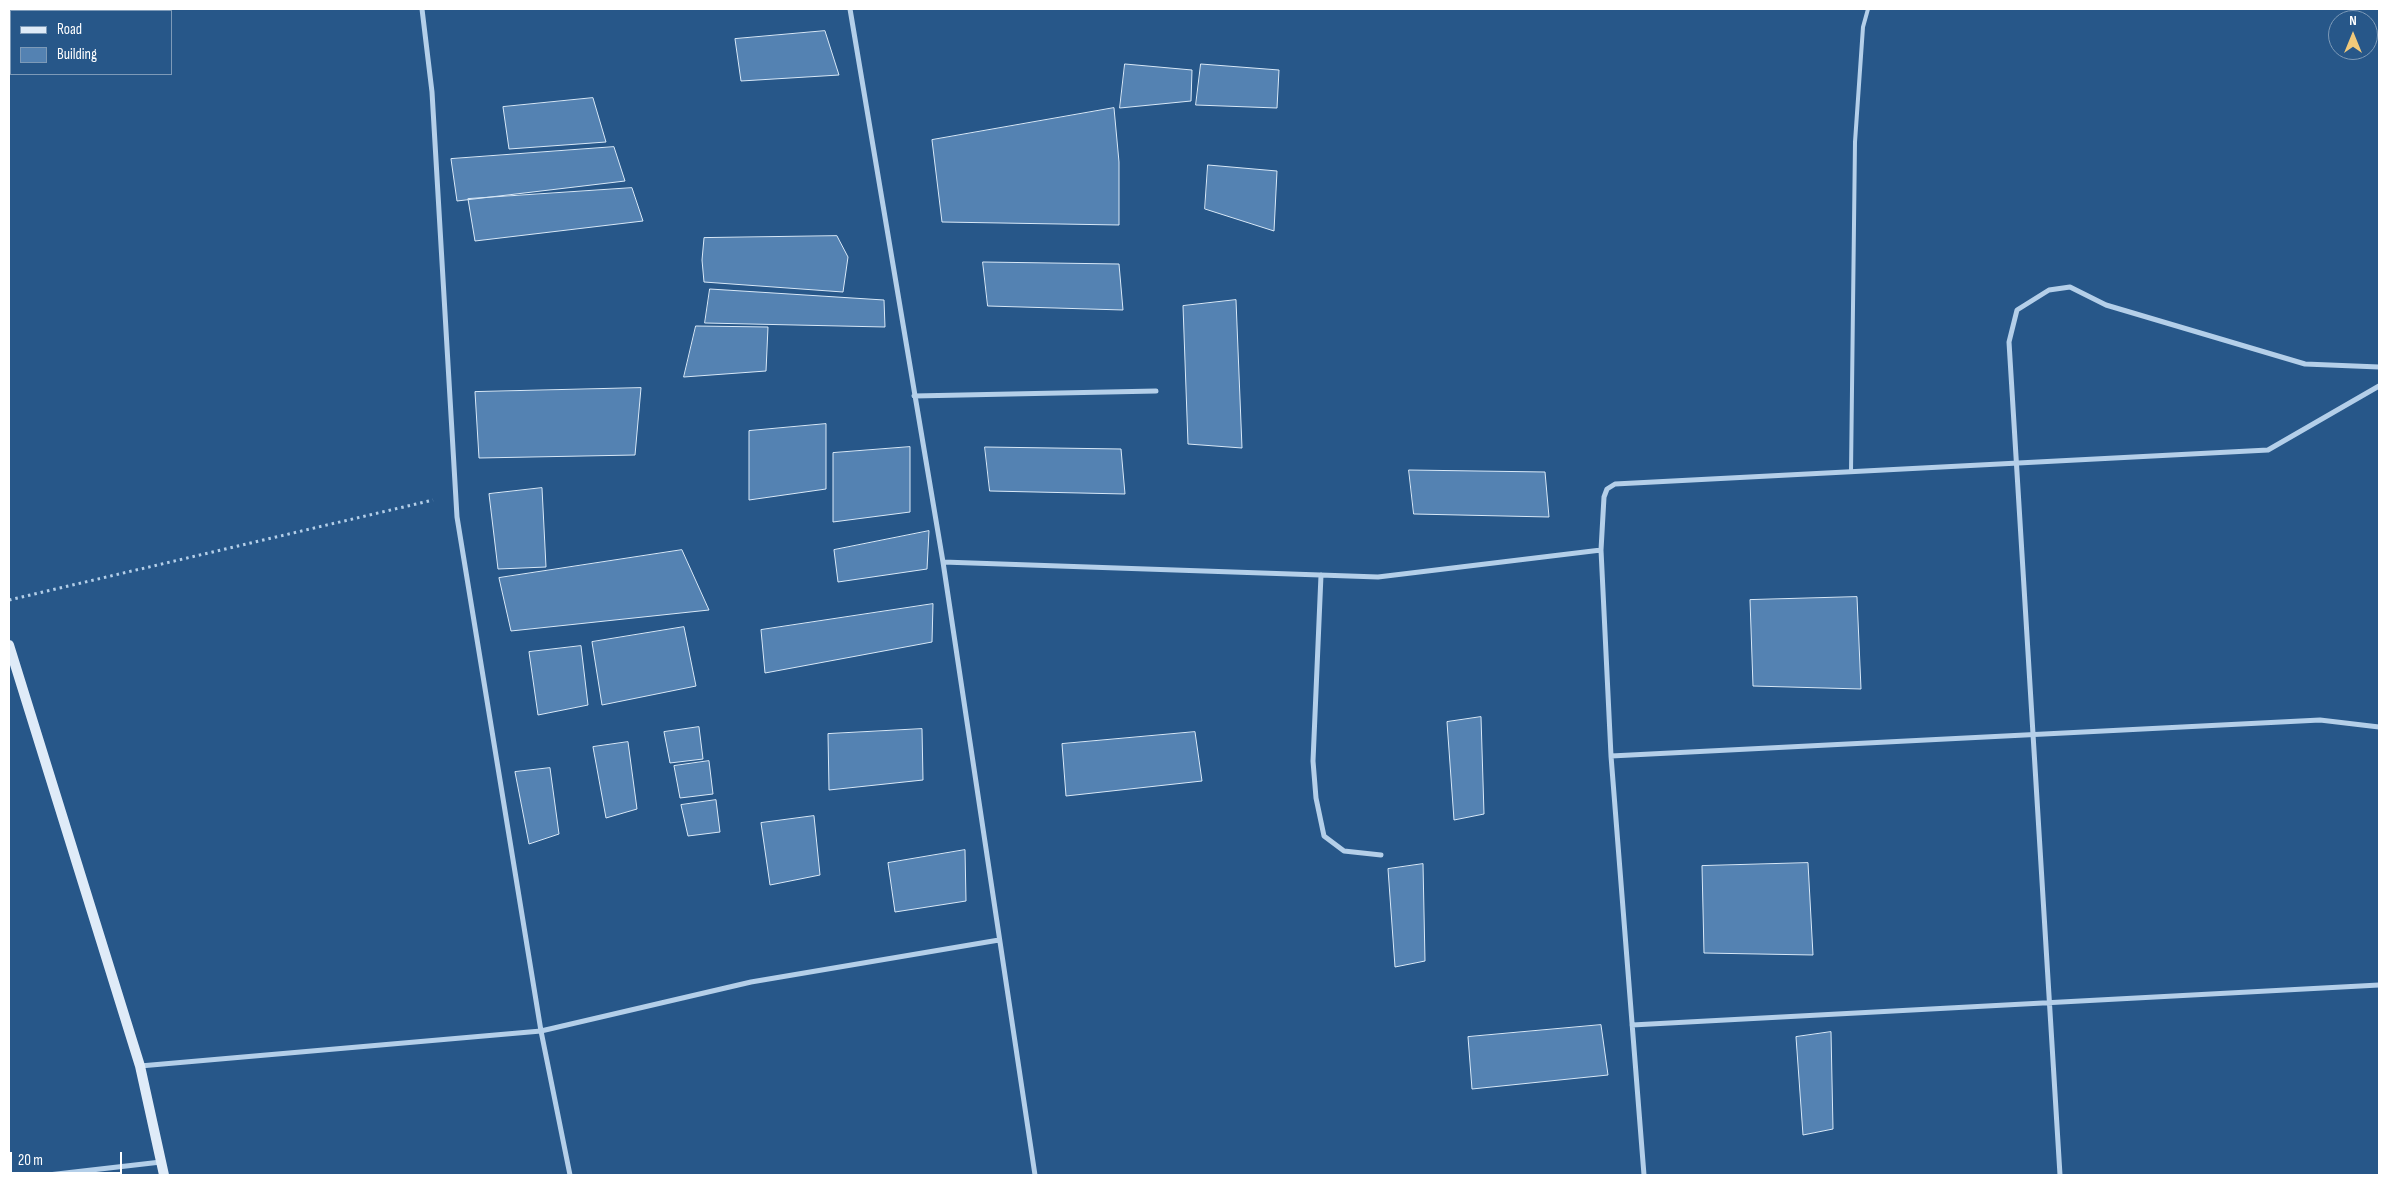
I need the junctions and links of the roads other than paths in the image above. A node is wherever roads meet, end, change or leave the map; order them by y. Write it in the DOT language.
graph roads {
  1 [pos="422,9"];
  2 [pos="850,9"];
  3 [pos="1868,9"];
  4 [pos="2379,367"];
  5 [pos="2379,386"];
  6 [pos="1156,391"];
  7 [pos="914,396"];
  8 [pos="2016,463"];
  9 [pos="1851,471"];
  10 [pos="1601,550"];
  11 [pos="942,562"];
  12 [pos="1321,575"];
  13 [pos="9,645"];
  14 [pos="2379,727"];
  15 [pos="2032,734"];
  16 [pos="1611,756"];
  17 [pos="1381,855"];
  18 [pos="999,940"];
  19 [pos="2379,985"];
  20 [pos="2048,1002"];
  21 [pos="1632,1025"];
  22 [pos="541,1031"];
  23 [pos="140,1066"];
  24 [pos="161,1162"];
  25 [pos="48,1175"];
  26 [pos="164,1175"];
  27 [pos="570,1175"];
  28 [pos="1035,1175"];
  29 [pos="1644,1175"];
  30 [pos="2060,1175"];
  1 -- 22 [label="street"];
  2 -- 7 [label="street"];
  3 -- 9 [label="lane"];
  4 -- 8 [label="street"];
  5 -- 8 [label="street"];
  6 -- 7 [label="street"];
  7 -- 11 [label="street"];
  8 -- 9 [label="street"];
  8 -- 15 [label="street"];
  9 -- 10 [label="street"];
  10 -- 12 [label="street"];
  10 -- 16 [label="street"];
  11 -- 12 [label="street"];
  11 -- 18 [label="street"];
  12 -- 17 [label="street"];
  13 -- 23 [label="main road"];
  14 -- 15 [label="street"];
  15 -- 16 [label="street"];
  15 -- 20 [label="street"];
  16 -- 21 [label="street"];
  18 -- 22 [label="street"];
  18 -- 28 [label="street"];
  19 -- 20 [label="street"];
  20 -- 21 [label="street"];
  20 -- 30 [label="street"];
  21 -- 29 [label="street"];
  22 -- 23 [label="street"];
  22 -- 27 [label="street"];
  23 -- 24 [label="main road"];
  24 -- 25 [label="street"];
  24 -- 26 [label="main road"];
}
